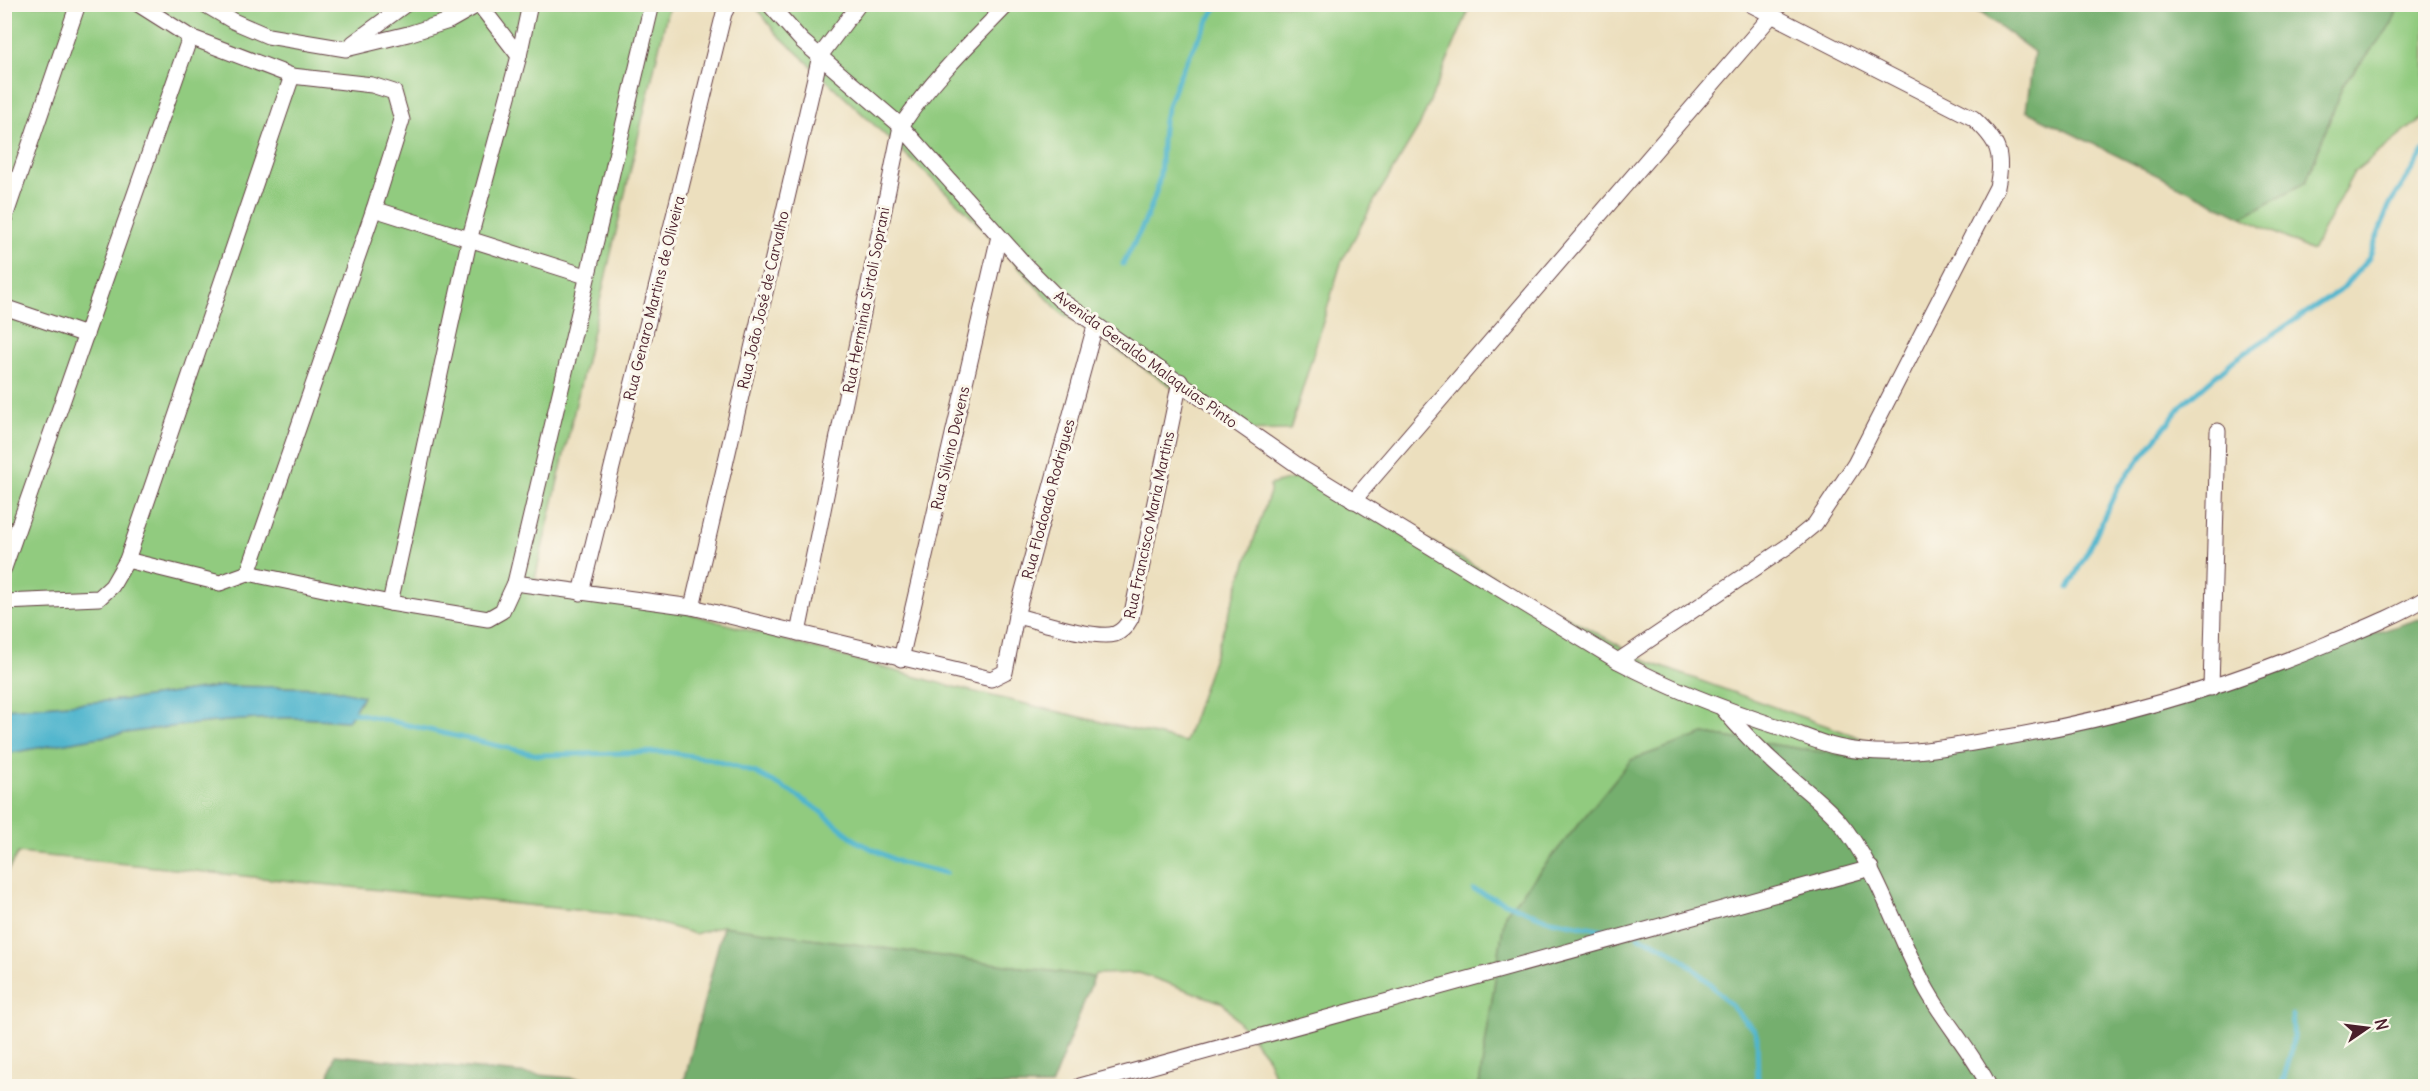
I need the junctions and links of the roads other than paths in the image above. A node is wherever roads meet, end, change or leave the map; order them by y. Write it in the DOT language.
graph roads {
  1 [pos="78,4"];
  2 [pos="138,4"];
  3 [pos="204,4"];
  4 [pos="406,4"];
  5 [pos="479,4"];
  6 [pos="530,4"];
  7 [pos="652,4"];
  8 [pos="729,4"];
  9 [pos="769,4"];
  10 [pos="859,4"];
  11 [pos="1008,4"];
  12 [pos="1750,4"];
  13 [pos="1772,15"];
  14 [pos="190,37"];
  15 [pos="346,49"];
  16 [pos="519,56"];
  17 [pos="820,56"];
  18 [pos="292,76"];
  19 [pos="901,126"];
  20 [pos="374,209"];
  21 [pos="4,220"];
  22 [pos="999,236"];
  23 [pos="470,237"];
  24 [pos="586,276"];
  25 [pos="4,307"];
  26 [pos="1095,326"];
  27 [pos="86,334"];
  28 [pos="1180,381"];
  29 [pos="2218,431"];
  30 [pos="1353,501"];
  31 [pos="128,560"];
  32 [pos="4,568"];
  33 [pos="248,573"];
  34 [pos="515,583"];
  35 [pos="581,593"];
  36 [pos="2426,598"];
  37 [pos="4,602"];
  38 [pos="390,603"];
  39 [pos="692,608"];
  40 [pos="1016,616"];
  41 [pos="798,633"];
  42 [pos="901,659"];
  43 [pos="1618,661"];
  44 [pos="2211,688"];
  45 [pos="1723,709"];
  46 [pos="1871,868"];
  47 [pos="1080,1086"];
  48 [pos="1989,1086"];
  1 -- 21 [label="street"];
  2 -- 14 [label="street"];
  3 -- 15 [label="street"];
  4 -- 15 [label="street"];
  5 -- 15 [label="street"];
  5 -- 16 [label="street"];
  6 -- 16 [label="street"];
  7 -- 24 [label="street"];
  8 -- 35 [label="street, Rua Genaro Martins de Oliveira"];
  9 -- 17 [label="street, Avenida Geraldo Malaquias Pinto"];
  10 -- 17 [label="street, Rua João José de Carvalho"];
  11 -- 19 [label="street, Rua Herminia Sirtoli Soprani"];
  12 -- 13 [label="street"];
  13 -- 30 [label="street"];
  13 -- 43 [label="street"];
  14 -- 18 [label="street"];
  14 -- 27 [label="street"];
  16 -- 23 [label="street"];
  17 -- 19 [label="street, Avenida Geraldo Malaquias Pinto"];
  17 -- 39 [label="street, Rua João José de Carvalho"];
  18 -- 20 [label="street"];
  18 -- 31 [label="street"];
  19 -- 22 [label="street, Avenida Geraldo Malaquias Pinto"];
  19 -- 41 [label="street, Rua Herminia Sirtoli Soprani"];
  20 -- 23 [label="street"];
  20 -- 33 [label="street"];
  22 -- 26 [label="street, Avenida Geraldo Malaquias Pinto"];
  22 -- 42 [label="street, Rua Silvino Devens"];
  23 -- 24 [label="street"];
  23 -- 38 [label="street"];
  24 -- 34 [label="street"];
  25 -- 27 [label="street"];
  26 -- 28 [label="street, Avenida Geraldo Malaquias Pinto"];
  26 -- 40 [label="street, Rua Flodoado Rodrigues"];
  27 -- 32 [label="street"];
  28 -- 30 [label="street, Avenida Geraldo Malaquias Pinto"];
  28 -- 40 [label="street, Rua Francisco Maria Martins"];
  29 -- 44 [label="street"];
  30 -- 43 [label="street, Avenida Geraldo Malaquias Pinto"];
  31 -- 33 [label="street"];
  31 -- 37 [label="street"];
  33 -- 38 [label="street"];
  34 -- 35 [label="street"];
  34 -- 38 [label="street"];
  35 -- 39 [label="street"];
  36 -- 44 [label="street, Avenida Geraldo Malaquias Pinto"];
  39 -- 41 [label="street"];
  40 -- 42 [label="street, Rua Flodoado Rodrigues"];
  41 -- 42 [label="street"];
  43 -- 45 [label="street, Avenida Geraldo Malaquias Pinto"];
  44 -- 45 [label="street, Avenida Geraldo Malaquias Pinto"];
  45 -- 46 [label="street"];
  46 -- 47 [label="street"];
  46 -- 48 [label="street"];
}
